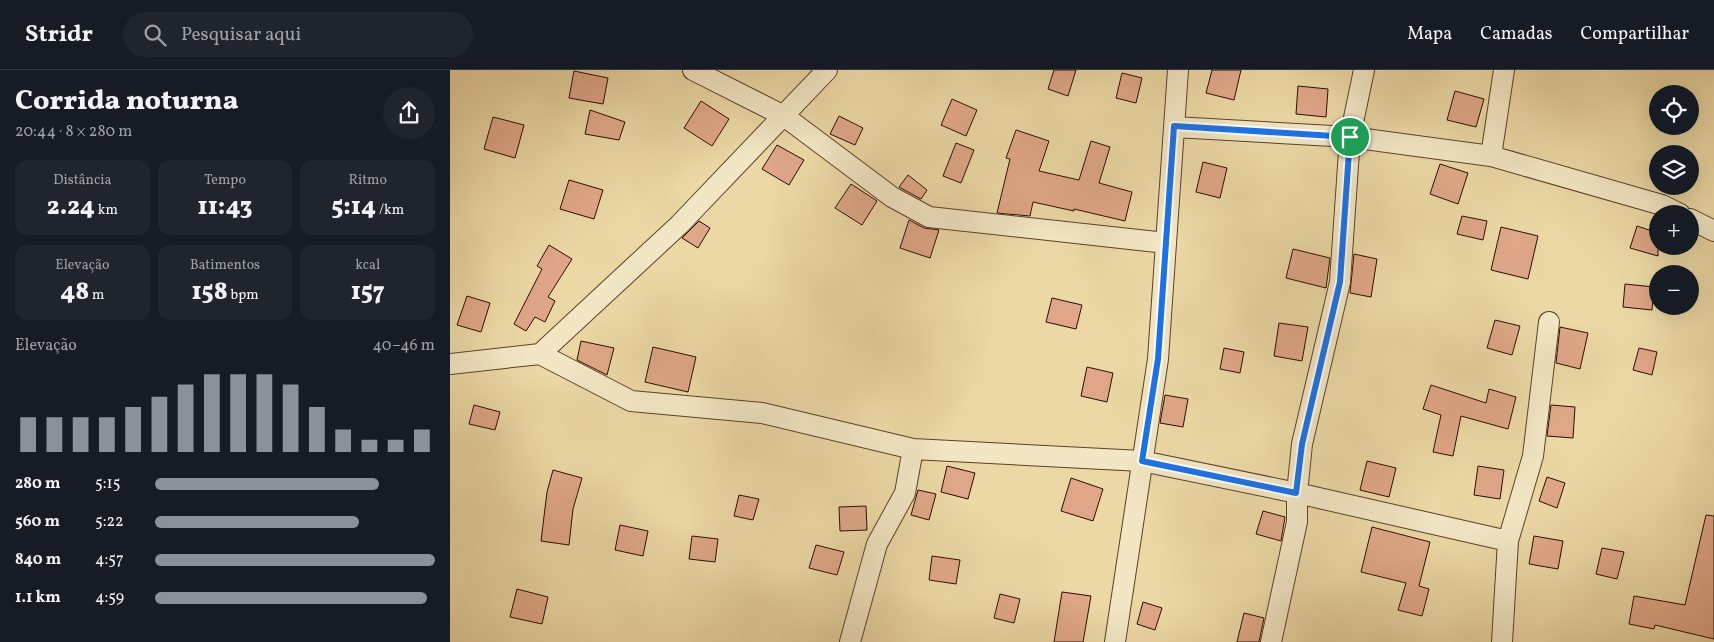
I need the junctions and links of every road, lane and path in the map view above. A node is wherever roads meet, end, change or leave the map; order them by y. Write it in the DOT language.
graph roads {
  1 [pos="693,70"];
  2 [pos="827,70"];
  3 [pos="1178,70"];
  4 [pos="1364,70"];
  5 [pos="1504,70"];
  6 [pos="784,116"];
  7 [pos="1174,126"];
  8 [pos="1350,137"];
  9 [pos="1491,156"];
  10 [pos="1662,205"];
  11 [pos="1699,224"];
  12 [pos="1714,231"];
  13 [pos="1166,243"];
  14 [pos="1549,322"];
  15 [pos="540,354"];
  16 [pos="451,366"];
  17 [pos="913,449"];
  18 [pos="1142,461"];
  19 [pos="1296,493"];
  20 [pos="1508,541"];
  21 [pos="850,642"];
  22 [pos="1115,642"];
  23 [pos="1271,642"];
  24 [pos="1502,642"];
  1 -- 6 [label="street"];
  2 -- 6 [label="street"];
  3 -- 7 [label="street"];
  4 -- 8 [label="street"];
  5 -- 9 [label="street"];
  6 -- 13 [label="street"];
  6 -- 15 [label="street"];
  7 -- 8 [label="street"];
  7 -- 13 [label="street"];
  8 -- 9 [label="street"];
  8 -- 19 [label="street"];
  9 -- 10 [label="street"];
  11 -- 12 [label="street"];
  13 -- 18 [label="street"];
  14 -- 20 [label="street"];
  15 -- 16 [label="street"];
  15 -- 17 [label="street"];
  17 -- 18 [label="street"];
  17 -- 21 [label="street"];
  18 -- 19 [label="street"];
  18 -- 22 [label="street"];
  19 -- 20 [label="street"];
  19 -- 23 [label="street"];
  20 -- 24 [label="street"];
}
